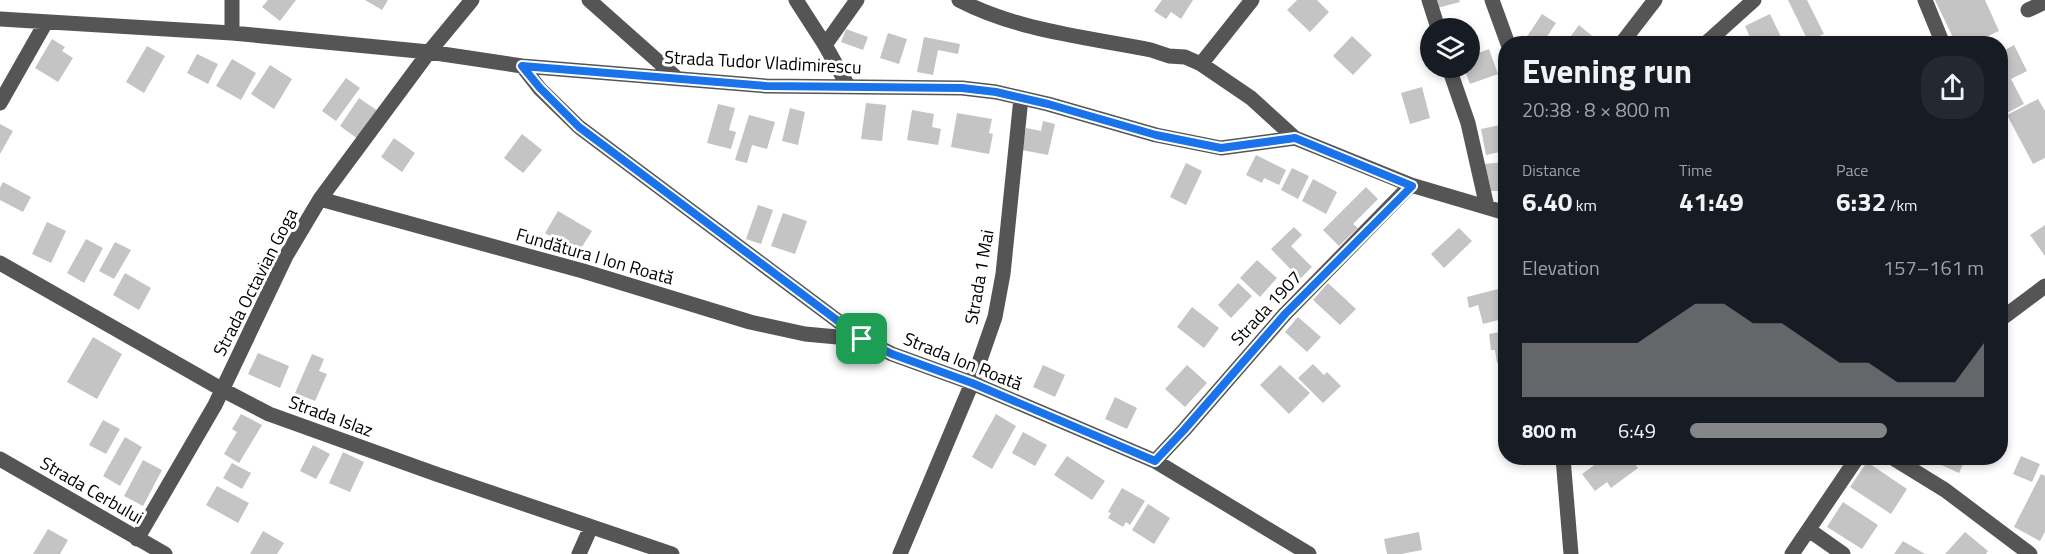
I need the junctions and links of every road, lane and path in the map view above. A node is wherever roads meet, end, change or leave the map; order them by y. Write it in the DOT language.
graph roads {
  1 [pos="233,0"];
  2 [pos="472,0"];
  3 [pos="590,0"];
  4 [pos="796,0"];
  5 [pos="857,0"];
  6 [pos="959,0"];
  7 [pos="1252,0"];
  8 [pos="1429,0"];
  9 [pos="1492,0"];
  10 [pos="1655,0"];
  11 [pos="1754,0"];
  12 [pos="1925,0"];
  13 [pos="2045,2"];
  14 [pos="2028,10"];
  15 [pos="1435,18"];
  16 [pos="0,19"];
  17 [pos="46,22"];
  18 [pos="232,33"];
  19 [pos="1505,36"];
  20 [pos="1627,36"];
  21 [pos="1714,36"];
  22 [pos="1940,36"];
  23 [pos="825,45"];
  24 [pos="429,52"];
  25 [pos="1201,64"];
  26 [pos="522,66"];
  27 [pos="1452,78"];
  28 [pos="678,79"];
  29 [pos="848,86"];
  30 [pos="1021,98"];
  31 [pos="0,103"];
  32 [pos="1295,138"];
  33 [pos="1412,186"];
  34 [pos="320,199"];
  35 [pos="1487,207"];
  36 [pos="1498,210"];
  37 [pos="0,263"];
  38 [pos="2045,286"];
  39 [pos="2008,314"];
  40 [pos="862,339"];
  41 [pos="972,383"];
  42 [pos="223,390"];
  43 [pos="0,459"];
  44 [pos="1155,461"];
  45 [pos="1564,465"];
  46 [pos="1852,465"];
  47 [pos="1904,465"];
  48 [pos="591,527"];
  49 [pos="1809,530"];
  50 [pos="138,538"];
  51 [pos="165,554"];
  52 [pos="579,554"];
  53 [pos="672,554"];
  54 [pos="900,554"];
  55 [pos="1309,554"];
  56 [pos="1571,554"];
  57 [pos="1792,554"];
  58 [pos="1843,554"];
  59 [pos="2030,554"];
  1 -- 18 [label="street"];
  2 -- 24 [label="street, Strada Octavian Goga"];
  3 -- 28 [label="street"];
  4 -- 23 [label="street"];
  5 -- 23 [label="street"];
  6 -- 25 [label="street"];
  7 -- 25 [label="street"];
  8 -- 15 [label="street"];
  9 -- 19 [label="street"];
  10 -- 20 [label="street"];
  11 -- 21 [label="street"];
  12 -- 22 [label="street"];
  13 -- 14 [label="street"];
  16 -- 17 [label="street, Strada Tudor Vladimirescu"];
  17 -- 18 [label="street, Strada Tudor Vladimirescu"];
  17 -- 31 [label="street"];
  18 -- 24 [label="street, Strada Tudor Vladimirescu"];
  23 -- 29 [label="street"];
  24 -- 26 [label="street, Strada Tudor Vladimirescu"];
  24 -- 34 [label="street, Strada Octavian Goga"];
  25 -- 32 [label="street"];
  26 -- 28 [label="street, Strada Tudor Vladimirescu"];
  26 -- 40 [label="street, Strada Ion Roată"];
  27 -- 35 [label="street"];
  28 -- 29 [label="street, Strada Tudor Vladimirescu"];
  29 -- 30 [label="street, Strada Tudor Vladimirescu"];
  30 -- 32 [label="street, Strada Tudor Vladimirescu"];
  30 -- 41 [label="street, Strada 1 Mai"];
  32 -- 33 [label="street"];
  33 -- 35 [label="street"];
  33 -- 44 [label="street, Strada 1907"];
  34 -- 40 [label="street, Fundătura I Ion Roată"];
  34 -- 42 [label="street, Strada Octavian Goga"];
  35 -- 36 [label="street"];
  37 -- 42 [label="street, Strada Islaz"];
  38 -- 39 [label="street"];
  40 -- 41 [label="street, Strada Ion Roată"];
  41 -- 44 [label="street, Strada Ion Roată"];
  41 -- 54 [label="street, Strada 1 Mai"];
  42 -- 48 [label="street, Strada Islaz"];
  42 -- 50 [label="street, Strada Octavian Goga"];
  43 -- 50 [label="street, Strada Cerbului"];
  44 -- 55 [label="street, Strada Ion Roată"];
  45 -- 56 [label="street"];
  46 -- 49 [label="street"];
  47 -- 59 [label="street"];
  48 -- 52 [label="street"];
  48 -- 53 [label="street, Strada Islaz"];
  49 -- 57 [label="street"];
  49 -- 58 [label="street"];
  50 -- 51 [label="street, Strada Cerbului"];
}
